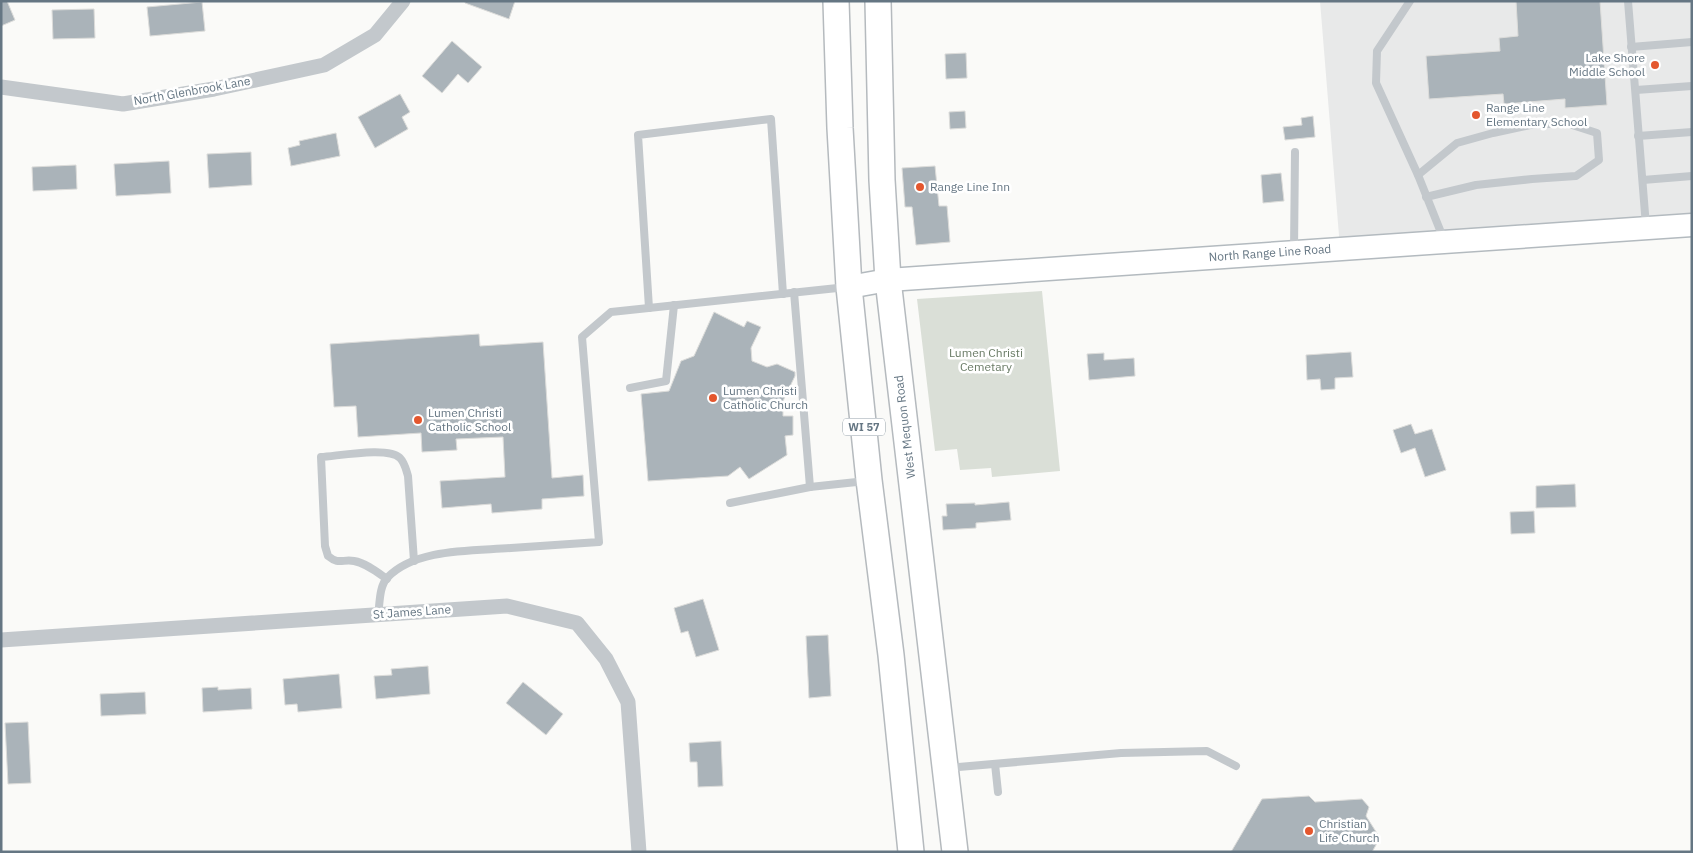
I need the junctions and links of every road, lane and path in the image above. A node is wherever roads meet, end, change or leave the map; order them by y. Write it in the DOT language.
graph roads {
  1 [pos="403,1"];
  2 [pos="836,1"];
  3 [pos="878,1"];
  4 [pos="1410,1"];
  5 [pos="1628,1"];
  6 [pos="1692,42"];
  7 [pos="1631,47"];
  8 [pos="1692,86"];
  9 [pos="1,87"];
  10 [pos="1636,90"];
  11 [pos="1692,132"];
  12 [pos="1638,136"];
  13 [pos="1295,152"];
  14 [pos="1418,175"];
  15 [pos="1692,176"];
  16 [pos="1643,180"];
  17 [pos="1426,197"];
  18 [pos="1692,225"];
  19 [pos="1647,228"];
  20 [pos="1444,241"];
  21 [pos="1294,252"];
  22 [pos="888,280"];
  23 [pos="850,287"];
  24 [pos="794,292"];
  25 [pos="783,294"];
  26 [pos="674,305"];
  27 [pos="649,308"];
  28 [pos="630,388"];
  29 [pos="869,480"];
  30 [pos="810,487"];
  31 [pos="730,503"];
  32 [pos="414,561"];
  33 [pos="387,579"];
  34 [pos="378,615"];
  35 [pos="1,640"];
  36 [pos="994,764"];
  37 [pos="1236,766"];
  38 [pos="945,768"];
  39 [pos="998,792"];
  40 [pos="639,852"];
  41 [pos="911,852"];
  42 [pos="955,852"];
  1 -- 9 [label="street, North Glenbrook Lane"];
  2 -- 23 [label="main road, WI 57"];
  3 -- 22 [label="main road, West Mequon Road / WI 57"];
  4 -- 14 [label="lane"];
  5 -- 7 [label="lane"];
  6 -- 7 [label="lane"];
  7 -- 10 [label="lane"];
  8 -- 10 [label="lane"];
  10 -- 12 [label="lane"];
  11 -- 12 [label="lane"];
  12 -- 16 [label="lane"];
  13 -- 21 [label="lane"];
  14 -- 17 [label="lane"];
  14 -- 17 [label="lane"];
  15 -- 16 [label="lane"];
  16 -- 19 [label="lane"];
  17 -- 20 [label="lane"];
  18 -- 19 [label="street, North Range Line Road"];
  19 -- 20 [label="street, North Range Line Road"];
  20 -- 21 [label="street, North Range Line Road"];
  21 -- 22 [label="street, North Range Line Road"];
  22 -- 23 [label="street, North Range Line Road"];
  22 -- 38 [label="main road, West Mequon Road / WI 57"];
  23 -- 24 [label="lane"];
  23 -- 29 [label="main road, WI 57"];
  24 -- 25 [label="lane"];
  24 -- 30 [label="lane"];
  25 -- 26 [label="lane"];
  25 -- 27 [label="lane"];
  26 -- 27 [label="lane"];
  26 -- 28 [label="lane"];
  27 -- 32 [label="lane"];
  29 -- 30 [label="lane"];
  29 -- 41 [label="main road, WI 57"];
  30 -- 31 [label="lane"];
  32 -- 33 [label="lane"];
  32 -- 33 [label="lane"];
  33 -- 34 [label="lane"];
  34 -- 35 [label="street, St James Lane"];
  34 -- 40 [label="street, St James Lane"];
  36 -- 37 [label="lane"];
  36 -- 38 [label="lane"];
  36 -- 39 [label="lane"];
  38 -- 42 [label="main road, West Mequon Road / WI 57"];
}
